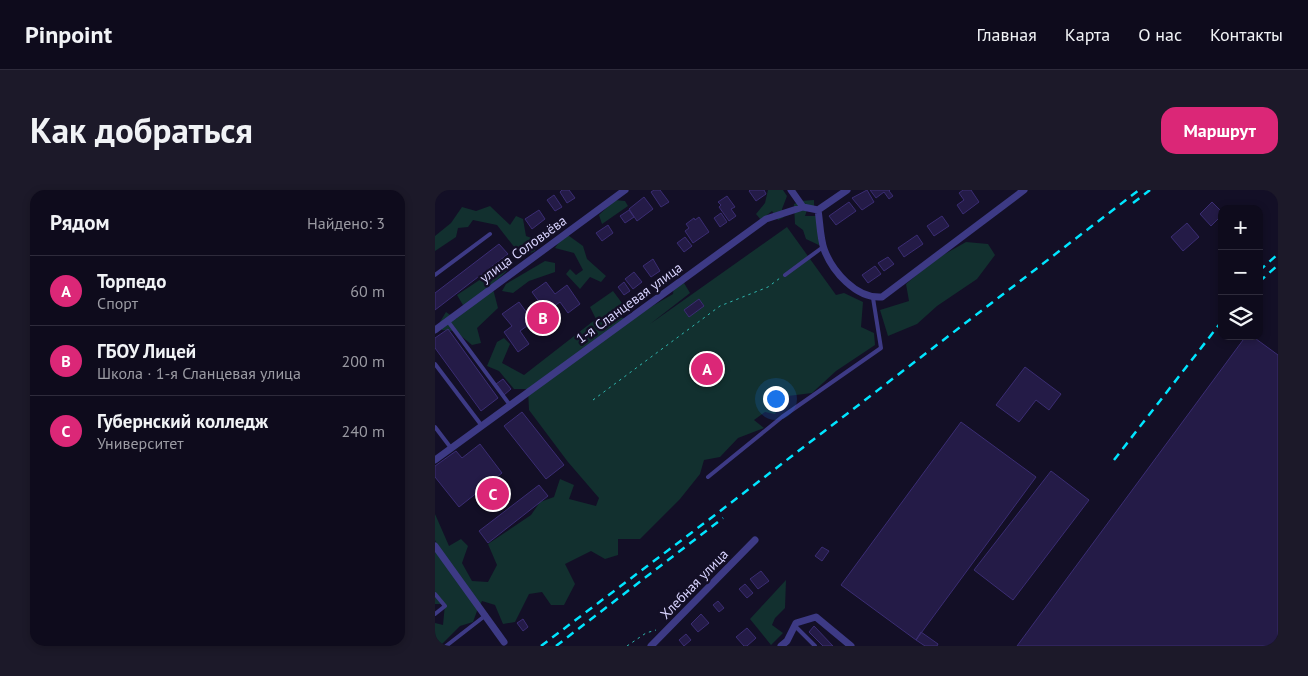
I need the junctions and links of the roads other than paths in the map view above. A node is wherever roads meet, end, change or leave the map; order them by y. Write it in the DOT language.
graph roads {
  1 [pos="625,190"];
  2 [pos="791,190"];
  3 [pos="847,190"];
  4 [pos="1024,190"];
  5 [pos="803,207"];
  6 [pos="818,210"];
  7 [pos="490,234"];
  8 [pos="823,247"];
  9 [pos="435,275"];
  10 [pos="785,275"];
  11 [pos="873,298"];
  12 [pos="447,320"];
  13 [pos="435,330"];
  14 [pos="435,364"];
  15 [pos="511,406"];
  16 [pos="482,426"];
  17 [pos="435,427"];
  18 [pos="451,448"];
  19 [pos="435,460"];
  20 [pos="708,477"];
  21 [pos="755,540"];
  22 [pos="435,546"];
  23 [pos="435,594"];
  24 [pos="435,614"];
  25 [pos="486,615"];
  26 [pos="794,626"];
  27 [pos="504,642"];
  28 [pos="446,646"];
  29 [pos="651,646"];
  30 [pos="781,646"];
  31 [pos="815,646"];
  32 [pos="851,646"];
  1 -- 12 [label="street, улица Соловьёва"];
  2 -- 5 [label="street"];
  3 -- 6 [label="street"];
  4 -- 11 [label="street"];
  5 -- 6 [label="street, 1-я Сланцевая улица"];
  5 -- 15 [label="street, 1-я Сланцевая улица"];
  6 -- 8 [label="street"];
  7 -- 9 [label="lane"];
  8 -- 10 [label="lane"];
  8 -- 11 [label="street"];
  11 -- 20 [label="lane"];
  12 -- 13 [label="street, улица Соловьёва"];
  12 -- 15 [label="lane"];
  14 -- 16 [label="lane"];
  15 -- 16 [label="street, 1-я Сланцевая улица"];
  16 -- 18 [label="street, 1-я Сланцевая улица"];
  17 -- 18 [label="lane"];
  18 -- 19 [label="street, 1-я Сланцевая улица"];
  21 -- 29 [label="street, Хлебная улица"];
  22 -- 25 [label="street"];
  23 -- 24 [label="lane"];
  25 -- 27 [label="street"];
  25 -- 28 [label="lane"];
  26 -- 30 [label="street"];
  26 -- 31 [label="lane"];
  26 -- 32 [label="street"];
}
